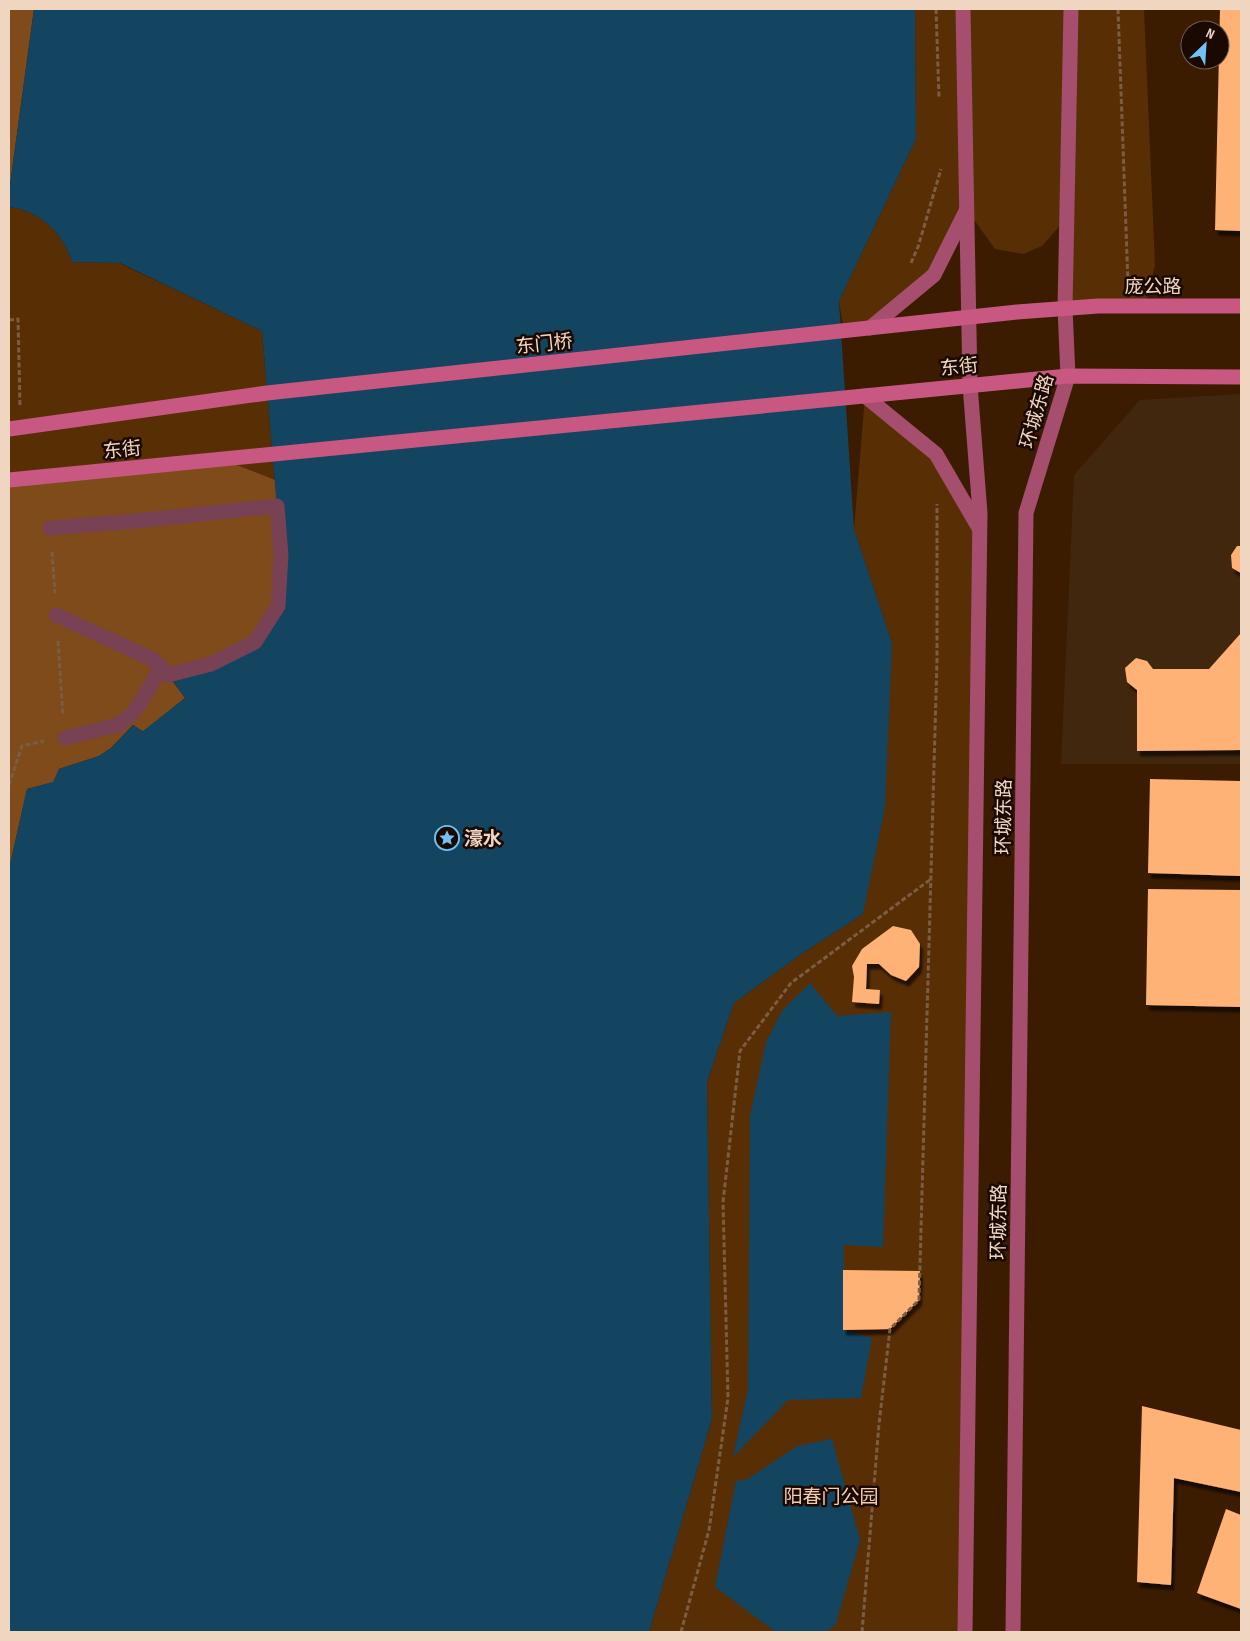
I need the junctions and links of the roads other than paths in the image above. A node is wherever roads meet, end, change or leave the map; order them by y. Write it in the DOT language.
graph roads {
  1 [pos="963,9"];
  2 [pos="1071,9"];
  3 [pos="967,210"];
  4 [pos="1241,306"];
  5 [pos="1065,308"];
  6 [pos="969,318"];
  7 [pos="863,329"];
  8 [pos="1068,376"];
  9 [pos="1241,377"];
  10 [pos="970,385"];
  11 [pos="860,396"];
  12 [pos="236,398"];
  13 [pos="9,428"];
  14 [pos="9,480"];
  15 [pos="50,528"];
  16 [pos="979,528"];
  17 [pos="56,615"];
  18 [pos="161,667"];
  19 [pos="65,738"];
  20 [pos="964,1632"];
  21 [pos="1013,1632"];
  1 -- 3 [label="main road, 环城东路"];
  2 -- 5 [label="main road, 环城东路"];
  3 -- 6 [label="main road, 环城东路"];
  3 -- 7 [label="main road"];
  4 -- 5 [label="main road, 庞公路"];
  5 -- 6 [label="main road"];
  5 -- 8 [label="main road, 环城东路"];
  6 -- 7 [label="main road"];
  6 -- 10 [label="main road, 环城东路"];
  7 -- 12 [label="main road, 东门桥"];
  8 -- 9 [label="main road"];
  8 -- 10 [label="main road, 东街"];
  8 -- 21 [label="main road, 环城东路"];
  10 -- 11 [label="main road, 东街"];
  10 -- 16 [label="main road, 环城东路"];
  11 -- 14 [label="main road, 东街"];
  11 -- 16 [label="main road"];
  12 -- 13 [label="main road, 东街"];
  15 -- 18 [label="street"];
  16 -- 20 [label="main road, 环城东路"];
  17 -- 18 [label="street"];
  18 -- 19 [label="street"];
}
